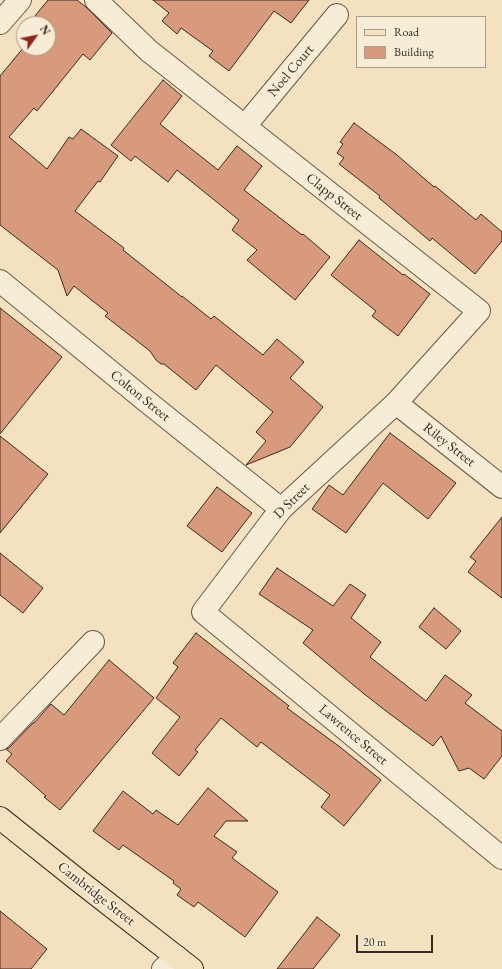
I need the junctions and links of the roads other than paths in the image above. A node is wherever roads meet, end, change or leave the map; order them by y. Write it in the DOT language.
graph roads {
  1 [pos="20,0"];
  2 [pos="96,0"];
  3 [pos="337,15"];
  4 [pos="0,23"];
  5 [pos="245,126"];
  6 [pos="0,281"];
  7 [pos="396,403"];
  8 [pos="502,487"];
  9 [pos="281,509"];
  10 [pos="203,612"];
  11 [pos="93,642"];
  12 [pos="0,739"];
  13 [pos="0,818"];
  14 [pos="502,858"];
  15 [pos="177,965"];
  1 -- 4 [label="street"];
  2 -- 5 [label="street, Clapp Street"];
  3 -- 5 [label="street, Noel Court"];
  5 -- 7 [label="street, Clapp Street"];
  6 -- 9 [label="street, Colton Street"];
  7 -- 8 [label="street, Riley Street"];
  7 -- 9 [label="street, D Street"];
  9 -- 10 [label="street, D Street"];
  10 -- 14 [label="street, Lawrence Street"];
  11 -- 12 [label="street"];
  13 -- 15 [label="main road, Cambridge Street"];
}
